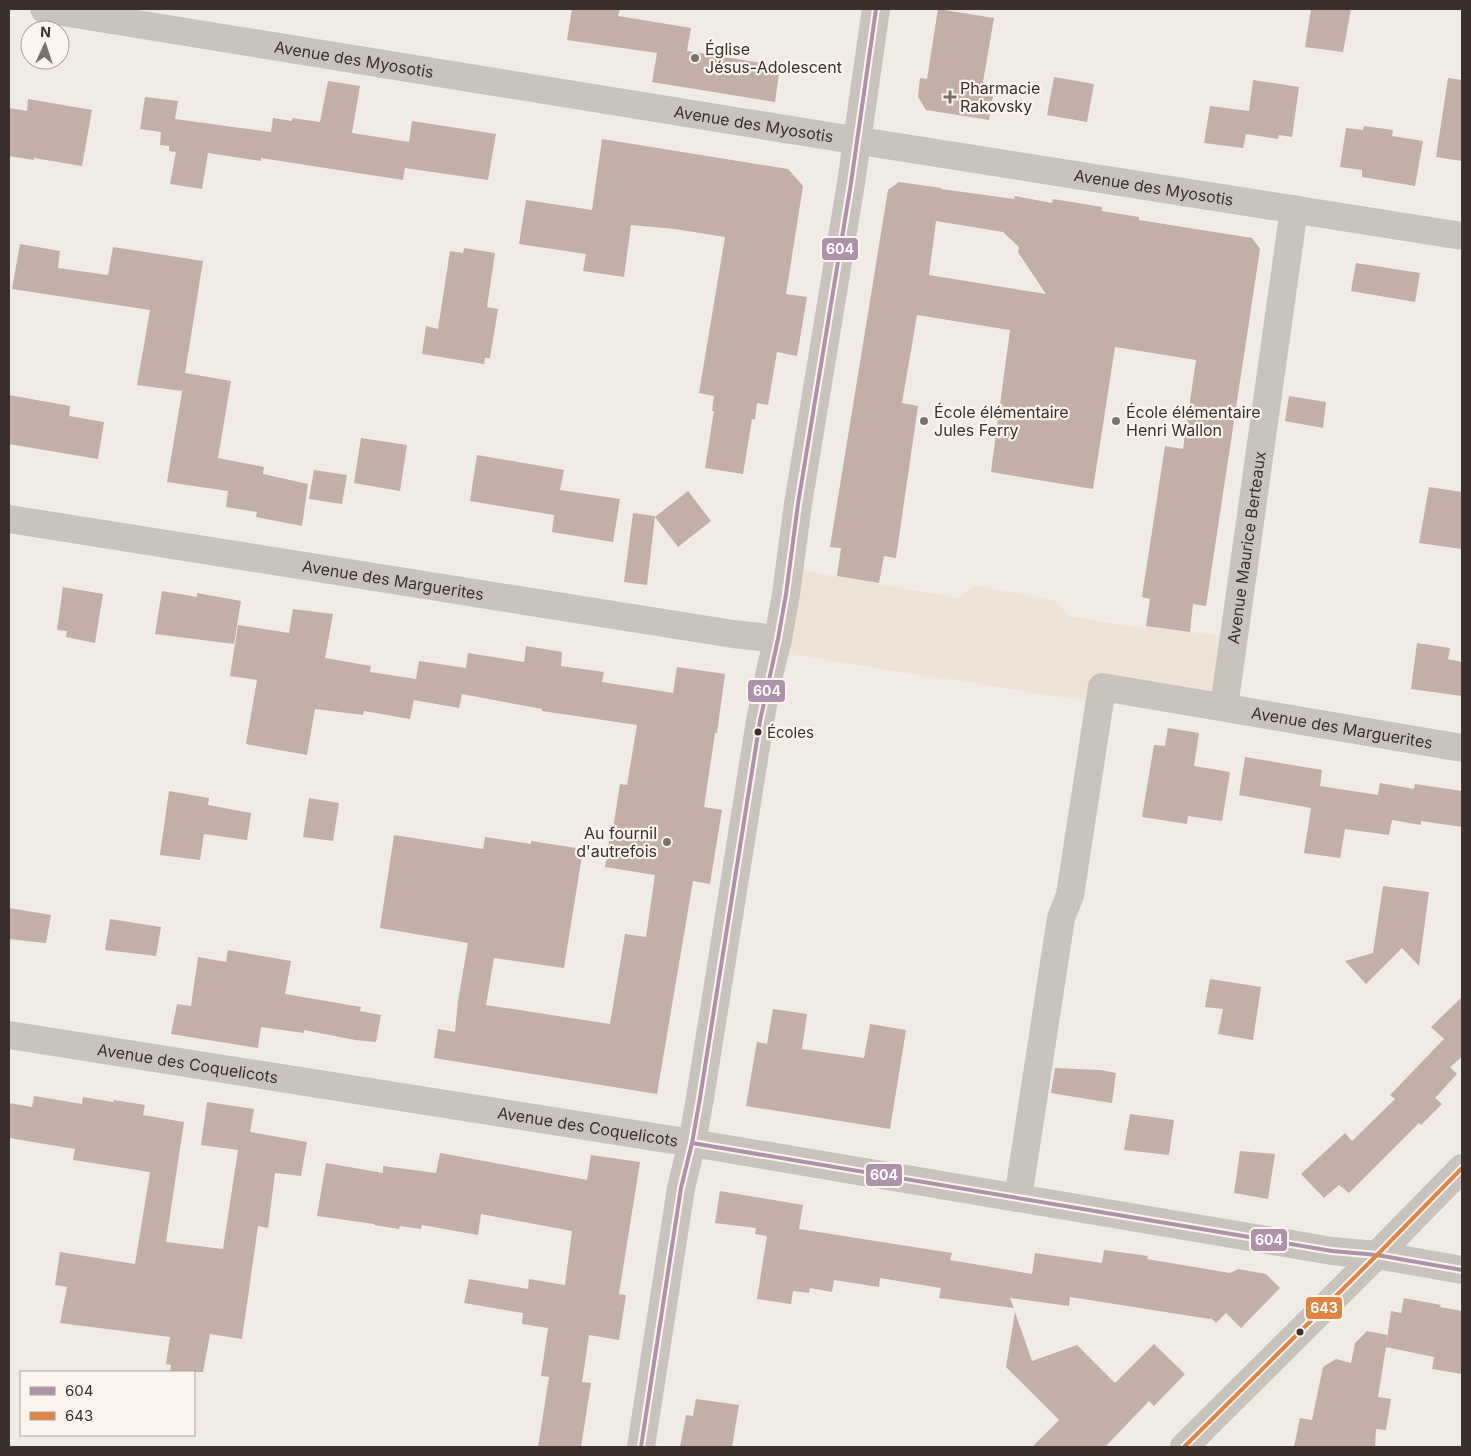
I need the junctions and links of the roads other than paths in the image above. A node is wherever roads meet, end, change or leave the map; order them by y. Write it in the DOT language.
graph roads {
  1 [pos="44,9"];
  2 [pos="876,9"];
  3 [pos="857,141"];
  4 [pos="1294,209"];
  5 [pos="1462,236"];
  6 [pos="9,519"];
  7 [pos="778,639"];
  8 [pos="1224,707"];
  9 [pos="1462,748"];
  10 [pos="9,1035"];
  11 [pos="692,1143"];
  12 [pos="1462,1168"];
  13 [pos="1018,1198"];
  14 [pos="1377,1255"];
  15 [pos="1462,1270"];
  16 [pos="641,1447"];
  17 [pos="1184,1447"];
  1 -- 3 [label="street, Avenue des Myosotis"];
  2 -- 3 [label="street"];
  3 -- 4 [label="street, Avenue des Myosotis"];
  3 -- 7 [label="street"];
  4 -- 5 [label="street, Avenue des Myosotis"];
  4 -- 8 [label="street, Avenue Maurice Berteaux"];
  6 -- 7 [label="street, Avenue des Marguerites"];
  7 -- 11 [label="street"];
  8 -- 9 [label="street, Avenue des Marguerites"];
  8 -- 13 [label="street, Avenue des Marguerites"];
  10 -- 11 [label="street, Avenue des Coquelicots"];
  11 -- 13 [label="street, Avenue des Coquelicots"];
  11 -- 16 [label="street"];
  12 -- 14 [label="street"];
  13 -- 14 [label="street, Avenue des Coquelicots"];
  14 -- 15 [label="street, Avenue des Coquelicots"];
  14 -- 17 [label="street"];
}
